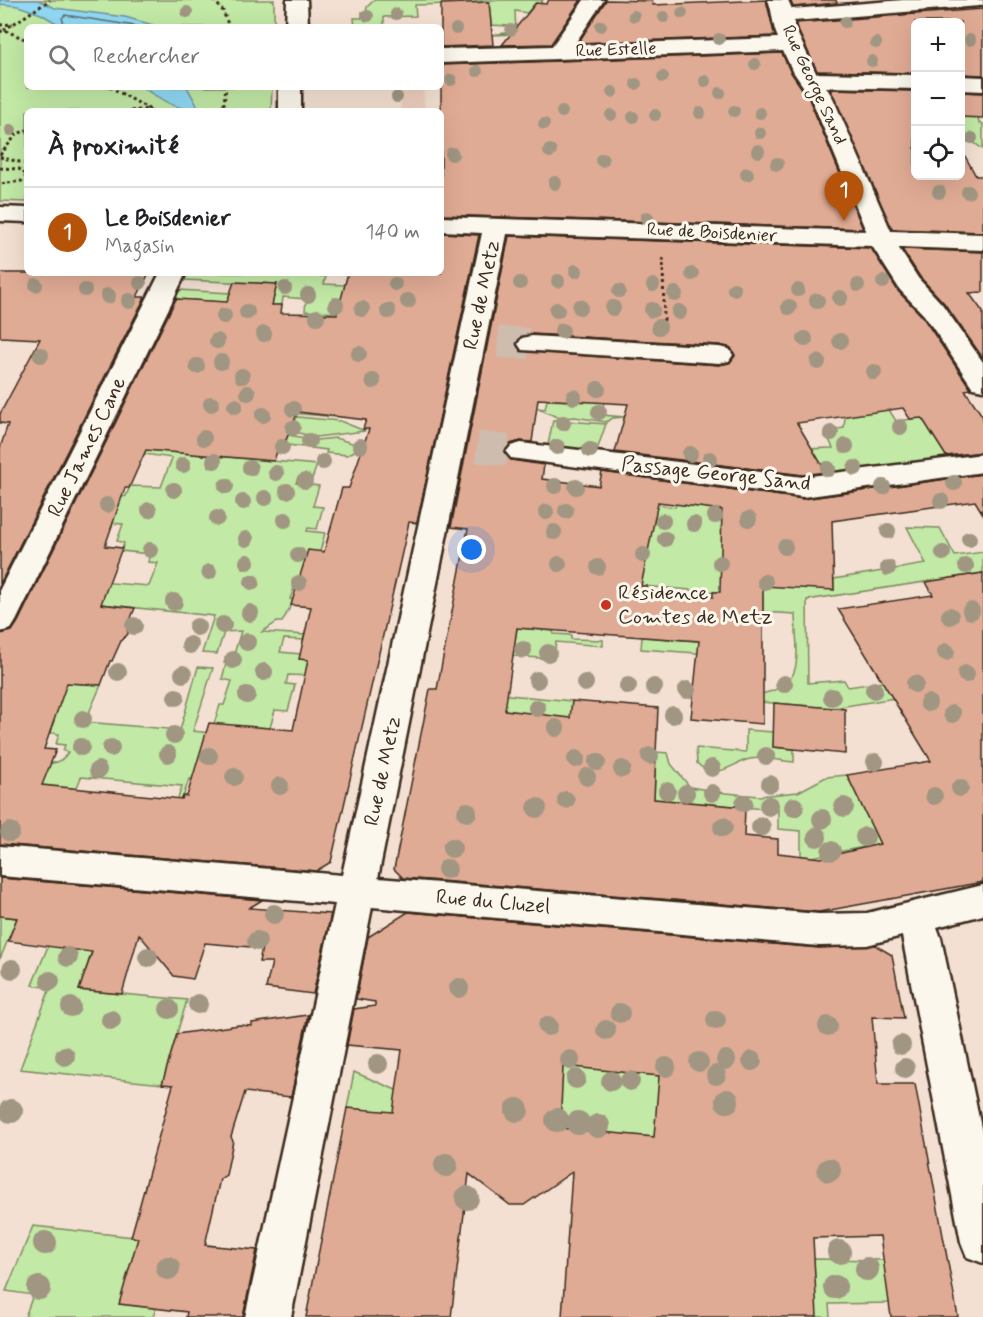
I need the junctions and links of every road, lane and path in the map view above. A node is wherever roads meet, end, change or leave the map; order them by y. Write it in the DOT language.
graph roads {
  1 [pos="50,0"];
  2 [pos="214,0"];
  3 [pos="297,0"];
  4 [pos="594,0"];
  5 [pos="979,0"];
  6 [pos="781,8"];
  7 [pos="14,24"];
  8 [pos="228,24"];
  9 [pos="297,24"];
  10 [pos="0,25"];
  11 [pos="4,30"];
  12 [pos="0,32"];
  13 [pos="24,39"];
  14 [pos="791,44"];
  15 [pos="558,52"];
  16 [pos="444,56"];
  17 [pos="810,80"];
  18 [pos="911,82"];
  19 [pos="965,83"];
  20 [pos="983,84"];
  21 [pos="115,90"];
  22 [pos="226,90"];
  23 [pos="290,90"];
  24 [pos="147,108"];
  25 [pos="223,108"];
  26 [pos="290,108"];
  27 [pos="24,131"];
  28 [pos="0,156"];
  29 [pos="22,162"];
  30 [pos="0,168"];
  31 [pos="16,169"];
  32 [pos="24,172"];
  33 [pos="24,180"];
  34 [pos="0,184"];
  35 [pos="0,214"];
  36 [pos="24,215"];
  37 [pos="444,224"];
  38 [pos="496,225"];
  39 [pos="883,240"];
  40 [pos="983,242"];
  41 [pos="663,254"];
  42 [pos="172,276"];
  43 [pos="532,344"];
  44 [pos="665,352"];
  45 [pos="719,355"];
  46 [pos="983,382"];
  47 [pos="521,452"];
  48 [pos="983,463"];
  49 [pos="0,621"];
  50 [pos="0,861"];
  51 [pos="359,891"];
  52 [pos="983,900"];
  53 [pos="914,918"];
  54 [pos="983,1242"];
  55 [pos="268,1317"];
  1 -- 7 [label="path"];
  2 -- 8 [label="path"];
  3 -- 9 [label="street"];
  4 -- 15 [label="street"];
  5 -- 6 [label="street"];
  6 -- 14 [label="street, Rue George Sand"];
  7 -- 10 [label="path"];
  7 -- 11 [label="path"];
  11 -- 12 [label="path"];
  11 -- 13 [label="path"];
  14 -- 15 [label="street, Rue Estelle"];
  14 -- 17 [label="street, Rue George Sand"];
  15 -- 16 [label="street, Rue Estelle"];
  17 -- 18 [label="street"];
  17 -- 39 [label="street, Rue George Sand"];
  19 -- 20 [label="street"];
  21 -- 24 [label="path"];
  22 -- 25 [label="path"];
  23 -- 26 [label="street"];
  27 -- 28 [label="path"];
  28 -- 29 [label="path"];
  29 -- 31 [label="path"];
  30 -- 31 [label="path"];
  31 -- 32 [label="path"];
  33 -- 34 [label="path"];
  35 -- 36 [label="street"];
  37 -- 38 [label="street, Rue de Boisdenier"];
  38 -- 39 [label="street, Rue de Boisdenier"];
  38 -- 51 [label="street, Rue de Metz"];
  39 -- 40 [label="street, Rue de Boisdenier"];
  39 -- 46 [label="street, Rue George Sand"];
  41 -- 44 [label="path"];
  42 -- 49 [label="street, Rue James Cane"];
  43 -- 44 [label="street"];
  44 -- 45 [label="street"];
  47 -- 48 [label="street, Passage George Sand"];
  50 -- 51 [label="street, Rue du Cluzel"];
  51 -- 53 [label="street, Rue du Cluzel"];
  51 -- 55 [label="street, Rue de Metz"];
  52 -- 53 [label="street, Rue du Cluzel"];
  53 -- 54 [label="street"];
}
